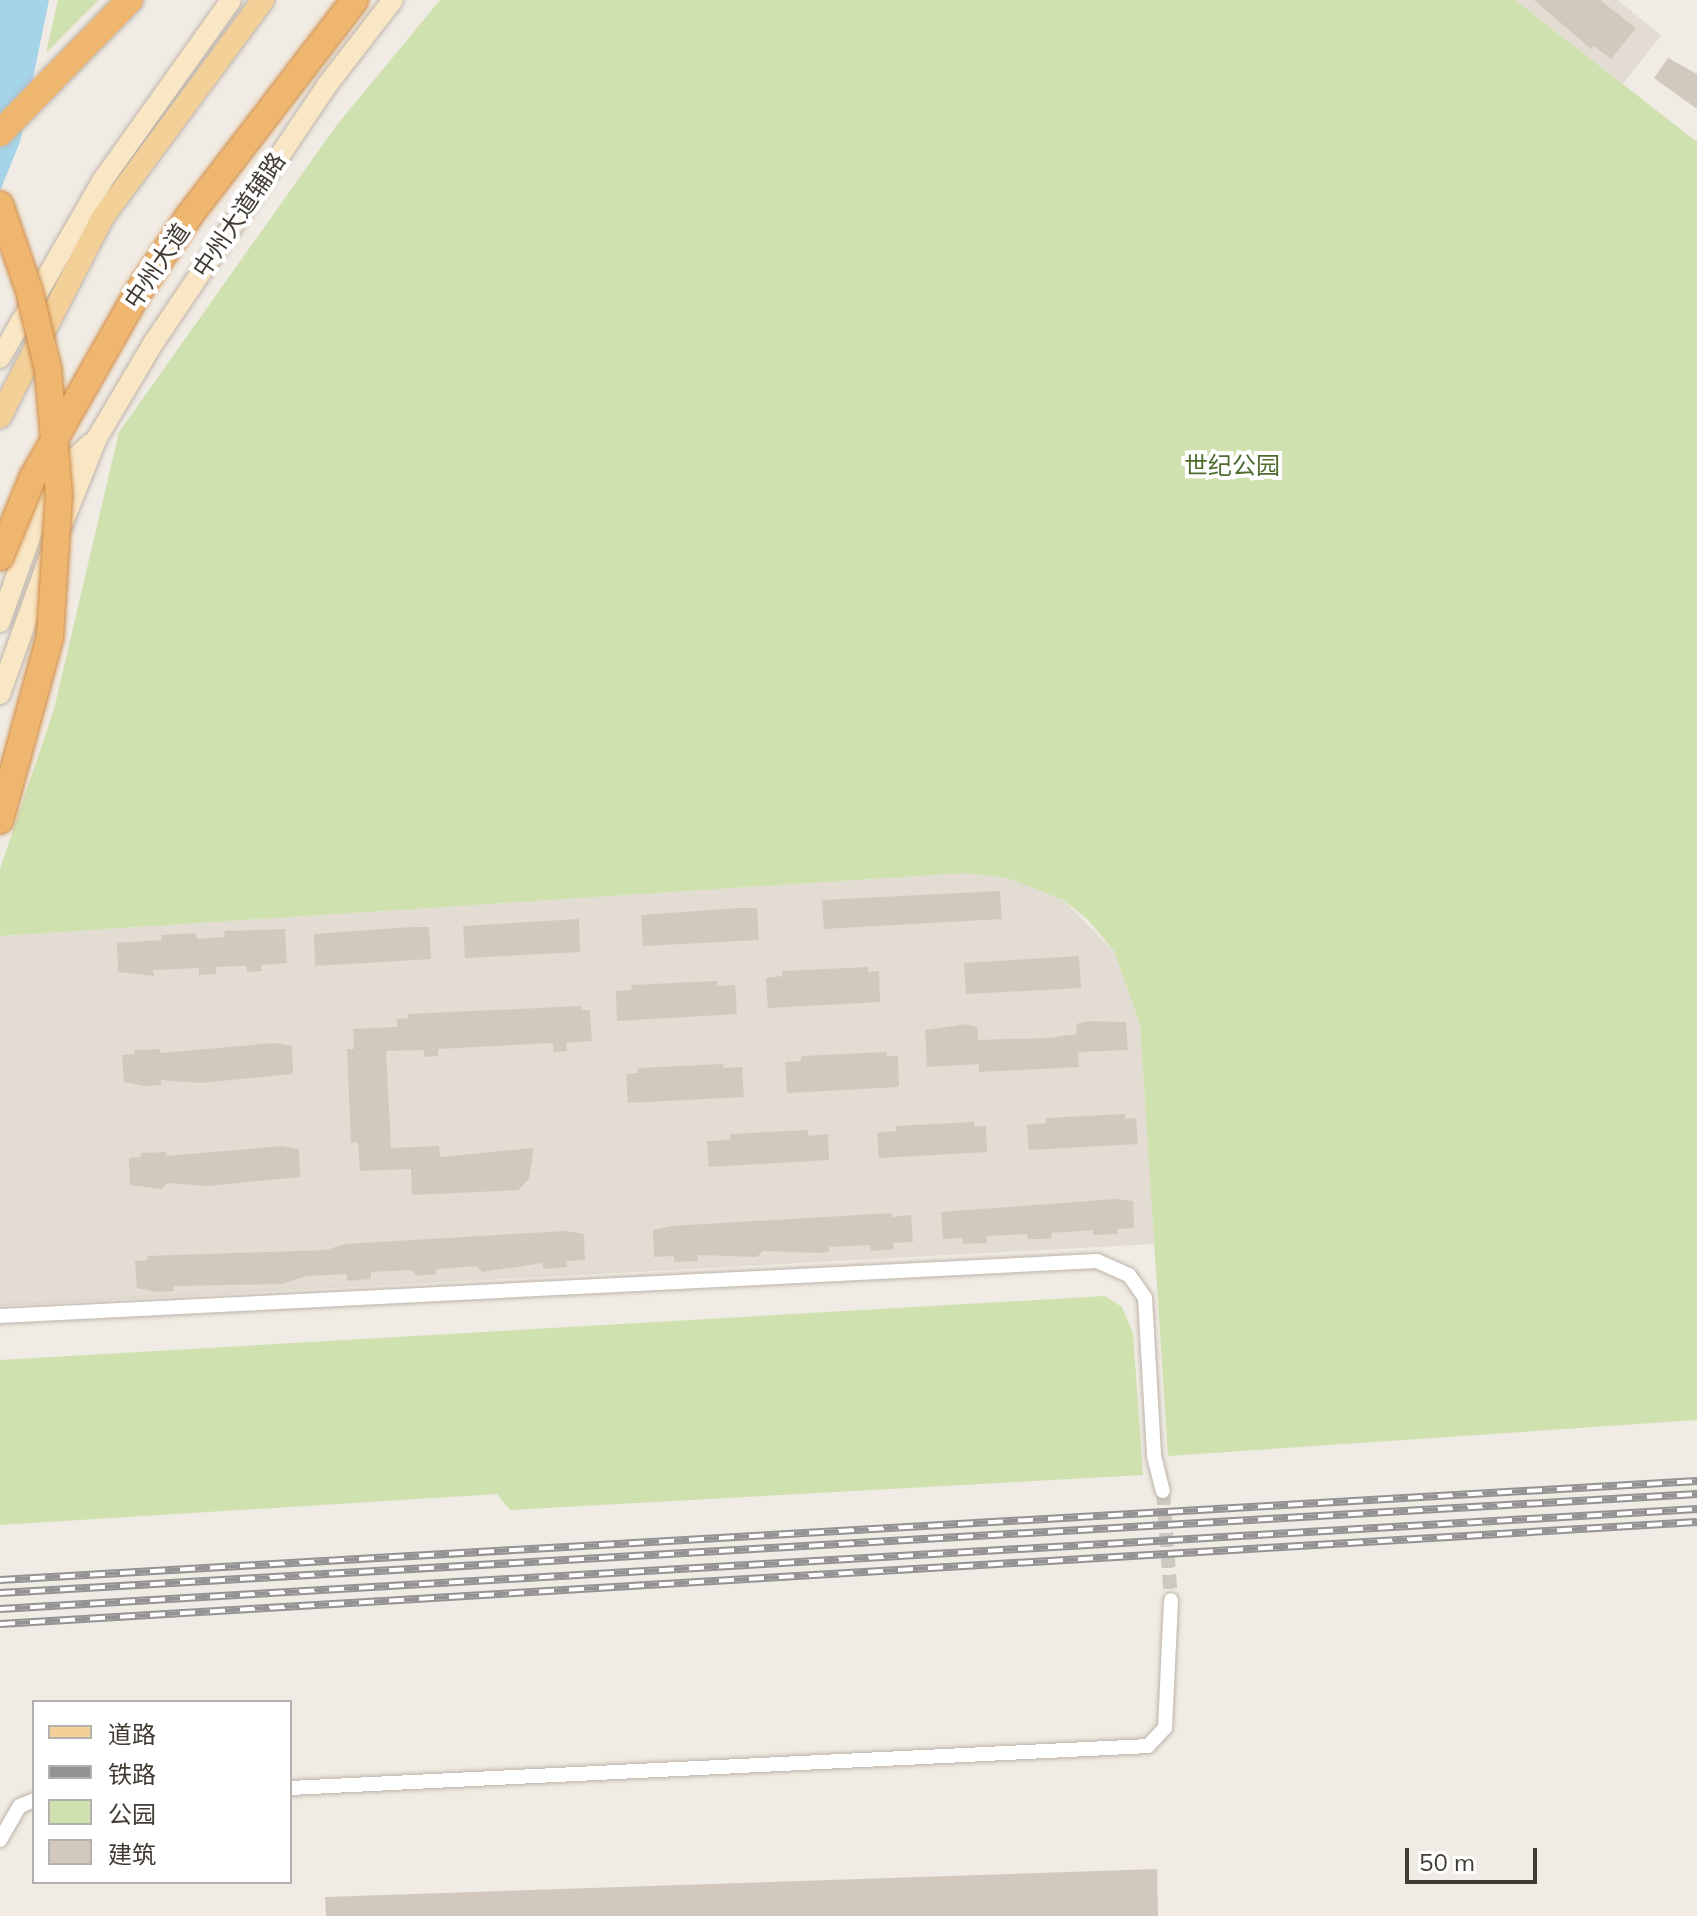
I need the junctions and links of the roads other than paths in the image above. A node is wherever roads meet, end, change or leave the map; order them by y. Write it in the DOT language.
graph roads {
  1 [pos="130,0"];
  2 [pos="231,0"];
  3 [pos="263,0"];
  4 [pos="355,0"];
  5 [pos="393,0"];
  6 [pos="0,133"];
  7 [pos="0,205"];
  8 [pos="0,358"];
  9 [pos="0,417"];
  10 [pos="97,438"];
  11 [pos="0,557"];
  12 [pos="0,622"];
  13 [pos="0,694"];
  14 [pos="0,820"];
  15 [pos="0,1316"];
  16 [pos="1163,1491"];
  17 [pos="1171,1600"];
  18 [pos="292,1788"];
  19 [pos="32,1801"];
  20 [pos="0,1840"];
  1 -- 6 [label="highway"];
  2 -- 8 [label="street"];
  3 -- 9 [label="main road"];
  4 -- 11 [label="highway, 中州大道, bridge"];
  5 -- 10 [label="street, 中州大道辅路"];
  7 -- 14 [label="highway, bridge"];
  10 -- 12 [label="street"];
  10 -- 13 [label="street"];
  15 -- 16 [label="street"];
  17 -- 18 [label="street"];
  19 -- 20 [label="street"];
}
